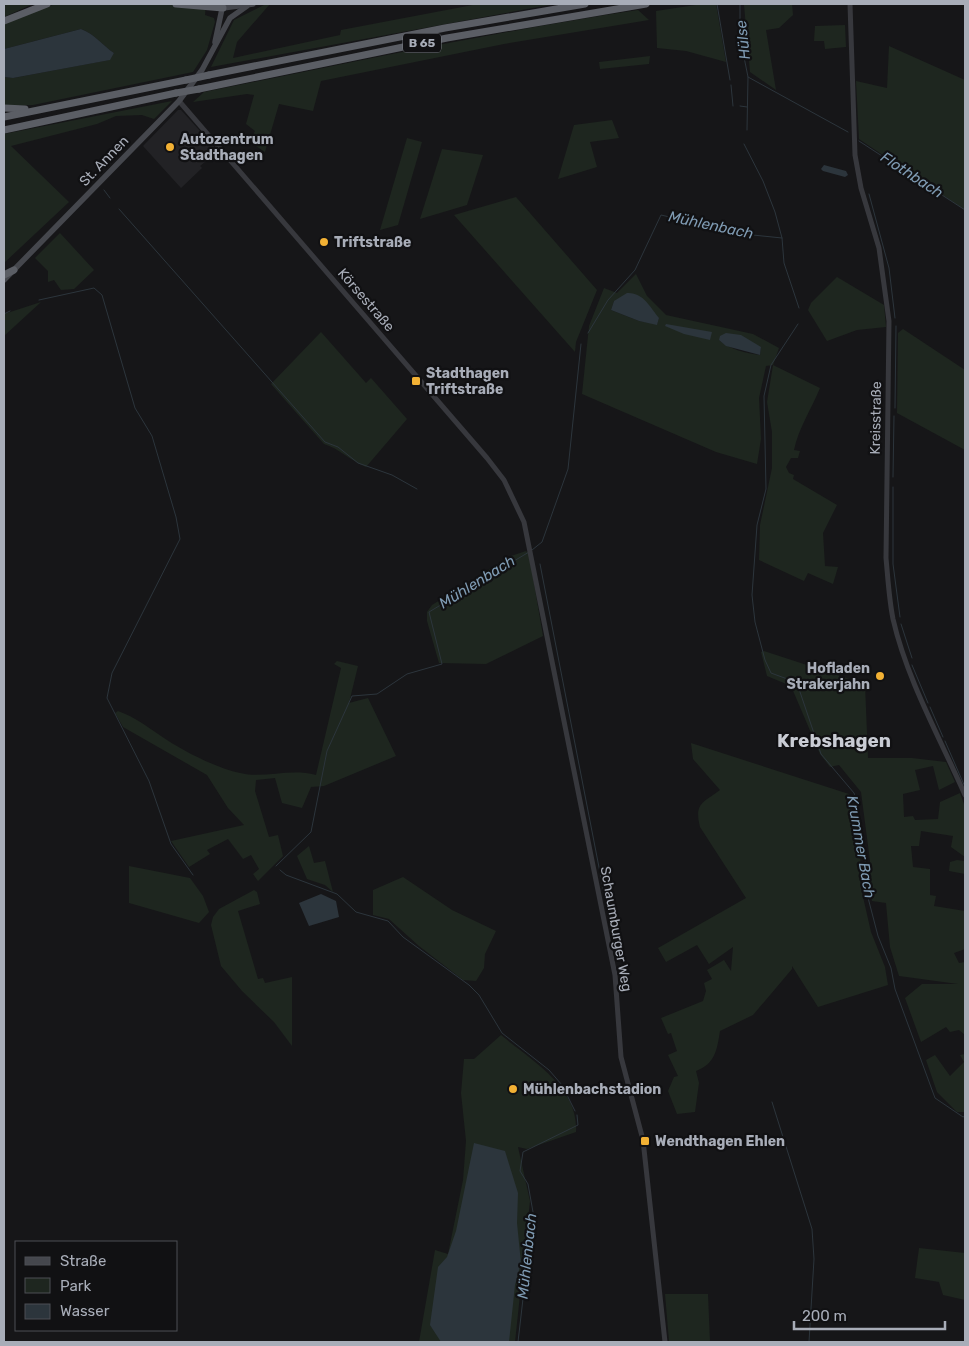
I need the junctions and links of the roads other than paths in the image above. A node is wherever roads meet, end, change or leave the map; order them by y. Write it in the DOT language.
graph roads {
  1 [pos="47,4"];
  2 [pos="176,4"];
  3 [pos="585,4"];
  4 [pos="646,4"];
  5 [pos="850,4"];
  6 [pos="250,5"];
  7 [pos="223,6"];
  8 [pos="4,21"];
  9 [pos="212,51"];
  10 [pos="179,101"];
  11 [pos="58,105"];
  12 [pos="4,108"];
  13 [pos="4,117"];
  14 [pos="4,130"];
  15 [pos="14,270"];
  16 [pos="4,275"];
  17 [pos="4,280"];
  18 [pos="524,522"];
  19 [pos="965,795"];
  20 [pos="665,1342"];
  1 -- 8 [label="highway"];
  2 -- 7 [label="highway"];
  3 -- 11 [label="highway, B 65, bridge"];
  4 -- 14 [label="highway, B 65, bridge"];
  5 -- 19 [label="street, Kreisstraße"];
  6 -- 7 [label="main road, St. Annen"];
  6 -- 9 [label="main road, St. Annen"];
  7 -- 9 [label="main road, St. Annen"];
  9 -- 10 [label="main road, St. Annen"];
  10 -- 15 [label="main road, St. Annen"];
  10 -- 18 [label="street, Körsestraße"];
  11 -- 12 [label="highway"];
  11 -- 13 [label="highway, B 65"];
  15 -- 16 [label="highway"];
  15 -- 17 [label="main road, St. Annen"];
  18 -- 20 [label="street, Schaumburger Weg"];
}
